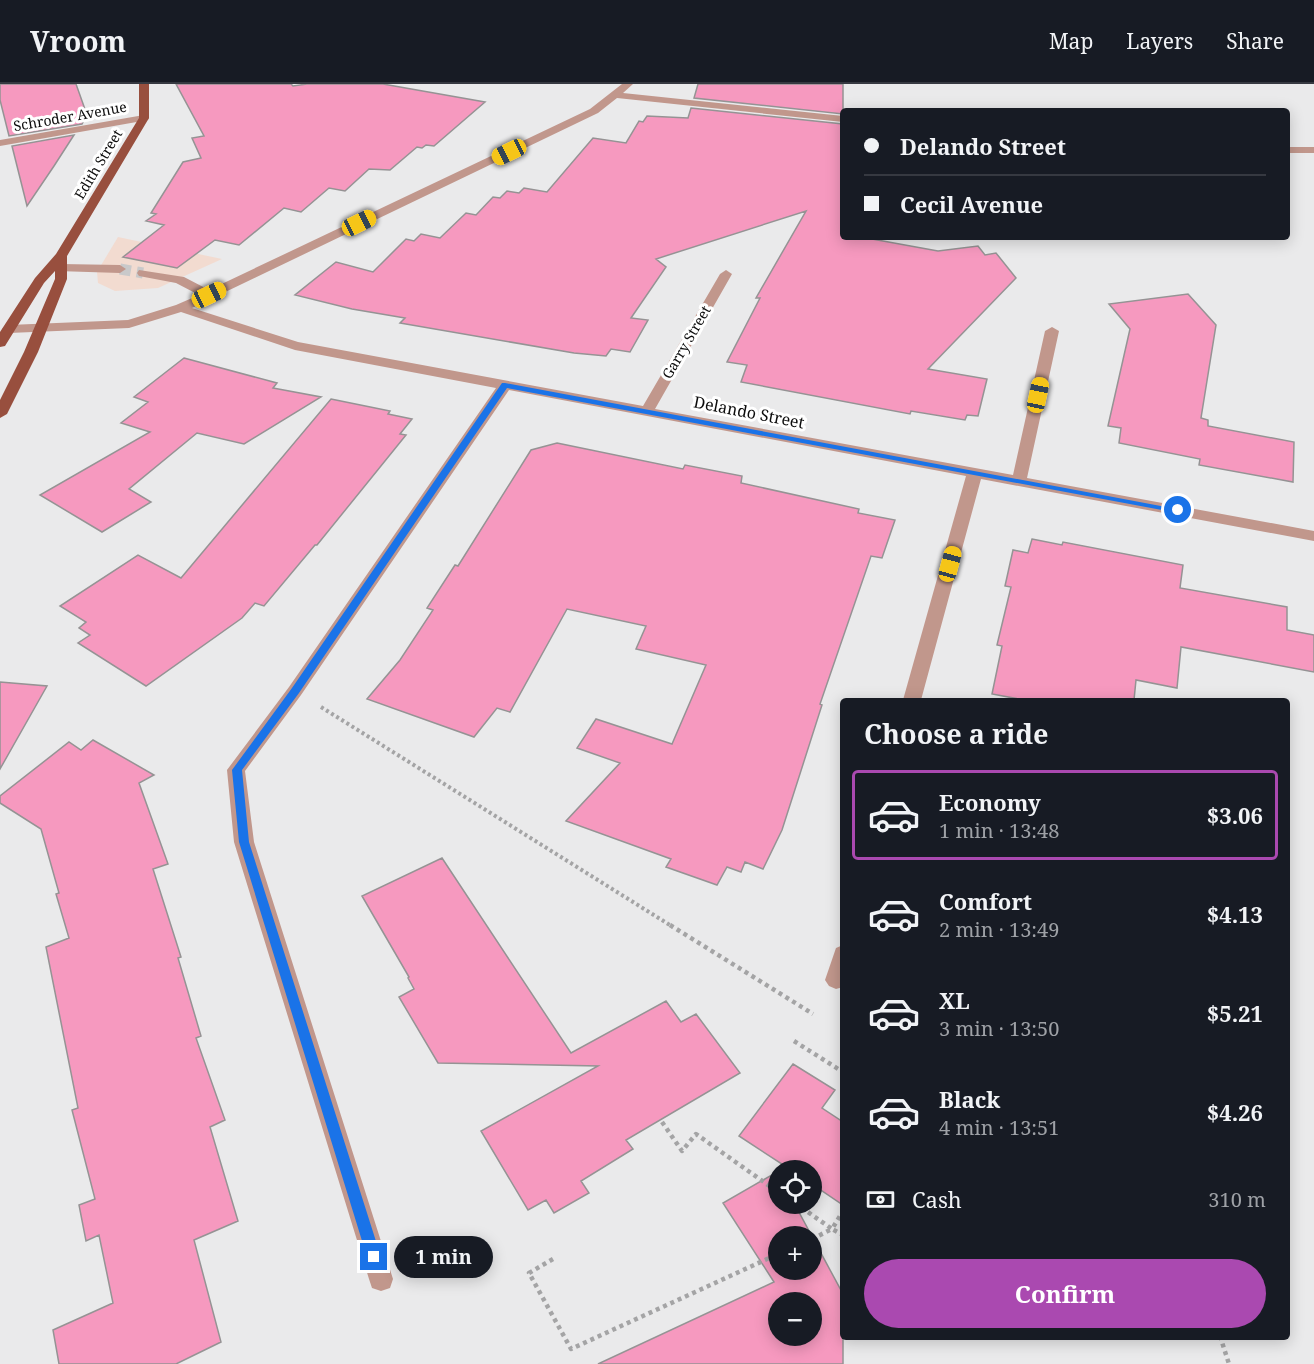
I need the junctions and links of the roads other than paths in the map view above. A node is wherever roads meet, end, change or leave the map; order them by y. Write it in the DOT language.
graph roads {
  1 [pos="144,84"];
  2 [pos="628,84"];
  3 [pos="616,95"];
  4 [pos="144,118"];
  5 [pos="840,119"];
  6 [pos="0,143"];
  7 [pos="1290,150"];
  8 [pos="1314,150"];
  9 [pos="61,262"];
  10 [pos="120,269"];
  11 [pos="143,273"];
  12 [pos="726,274"];
  13 [pos="209,295"];
  14 [pos="182,308"];
  15 [pos="42,328"];
  16 [pos="9,329"];
  17 [pos="1052,331"];
  18 [pos="0,344"];
  19 [pos="505,385"];
  20 [pos="647,411"];
  21 [pos="0,414"];
  22 [pos="975,472"];
  23 [pos="1019,481"];
  24 [pos="1314,536"];
  25 [pos="913,698"];
  26 [pos="840,965"];
  27 [pos="836,980"];
  28 [pos="381,1280"];
  1 -- 4 [label="main road"];
  2 -- 3 [label="street"];
  3 -- 5 [label="street"];
  3 -- 13 [label="street"];
  4 -- 6 [label="street, Schroder Avenue"];
  4 -- 9 [label="main road, Edith Street"];
  7 -- 8 [label="street"];
  9 -- 10 [label="street"];
  9 -- 15 [label="main road, Edith Street"];
  9 -- 16 [label="main road, Edith Street"];
  11 -- 13 [label="street"];
  12 -- 20 [label="street, Garry Street"];
  13 -- 14 [label="street"];
  14 -- 15 [label="street"];
  14 -- 19 [label="street, Delando Street"];
  15 -- 16 [label="street"];
  15 -- 21 [label="main road, Edith Street"];
  16 -- 18 [label="main road, Edith Street"];
  17 -- 23 [label="street"];
  19 -- 20 [label="street, Delando Street"];
  19 -- 28 [label="street"];
  20 -- 22 [label="street, Delando Street"];
  22 -- 23 [label="street, Delando Street"];
  22 -- 25 [label="street"];
  23 -- 24 [label="street, Delando Street"];
  26 -- 27 [label="street"];
}
